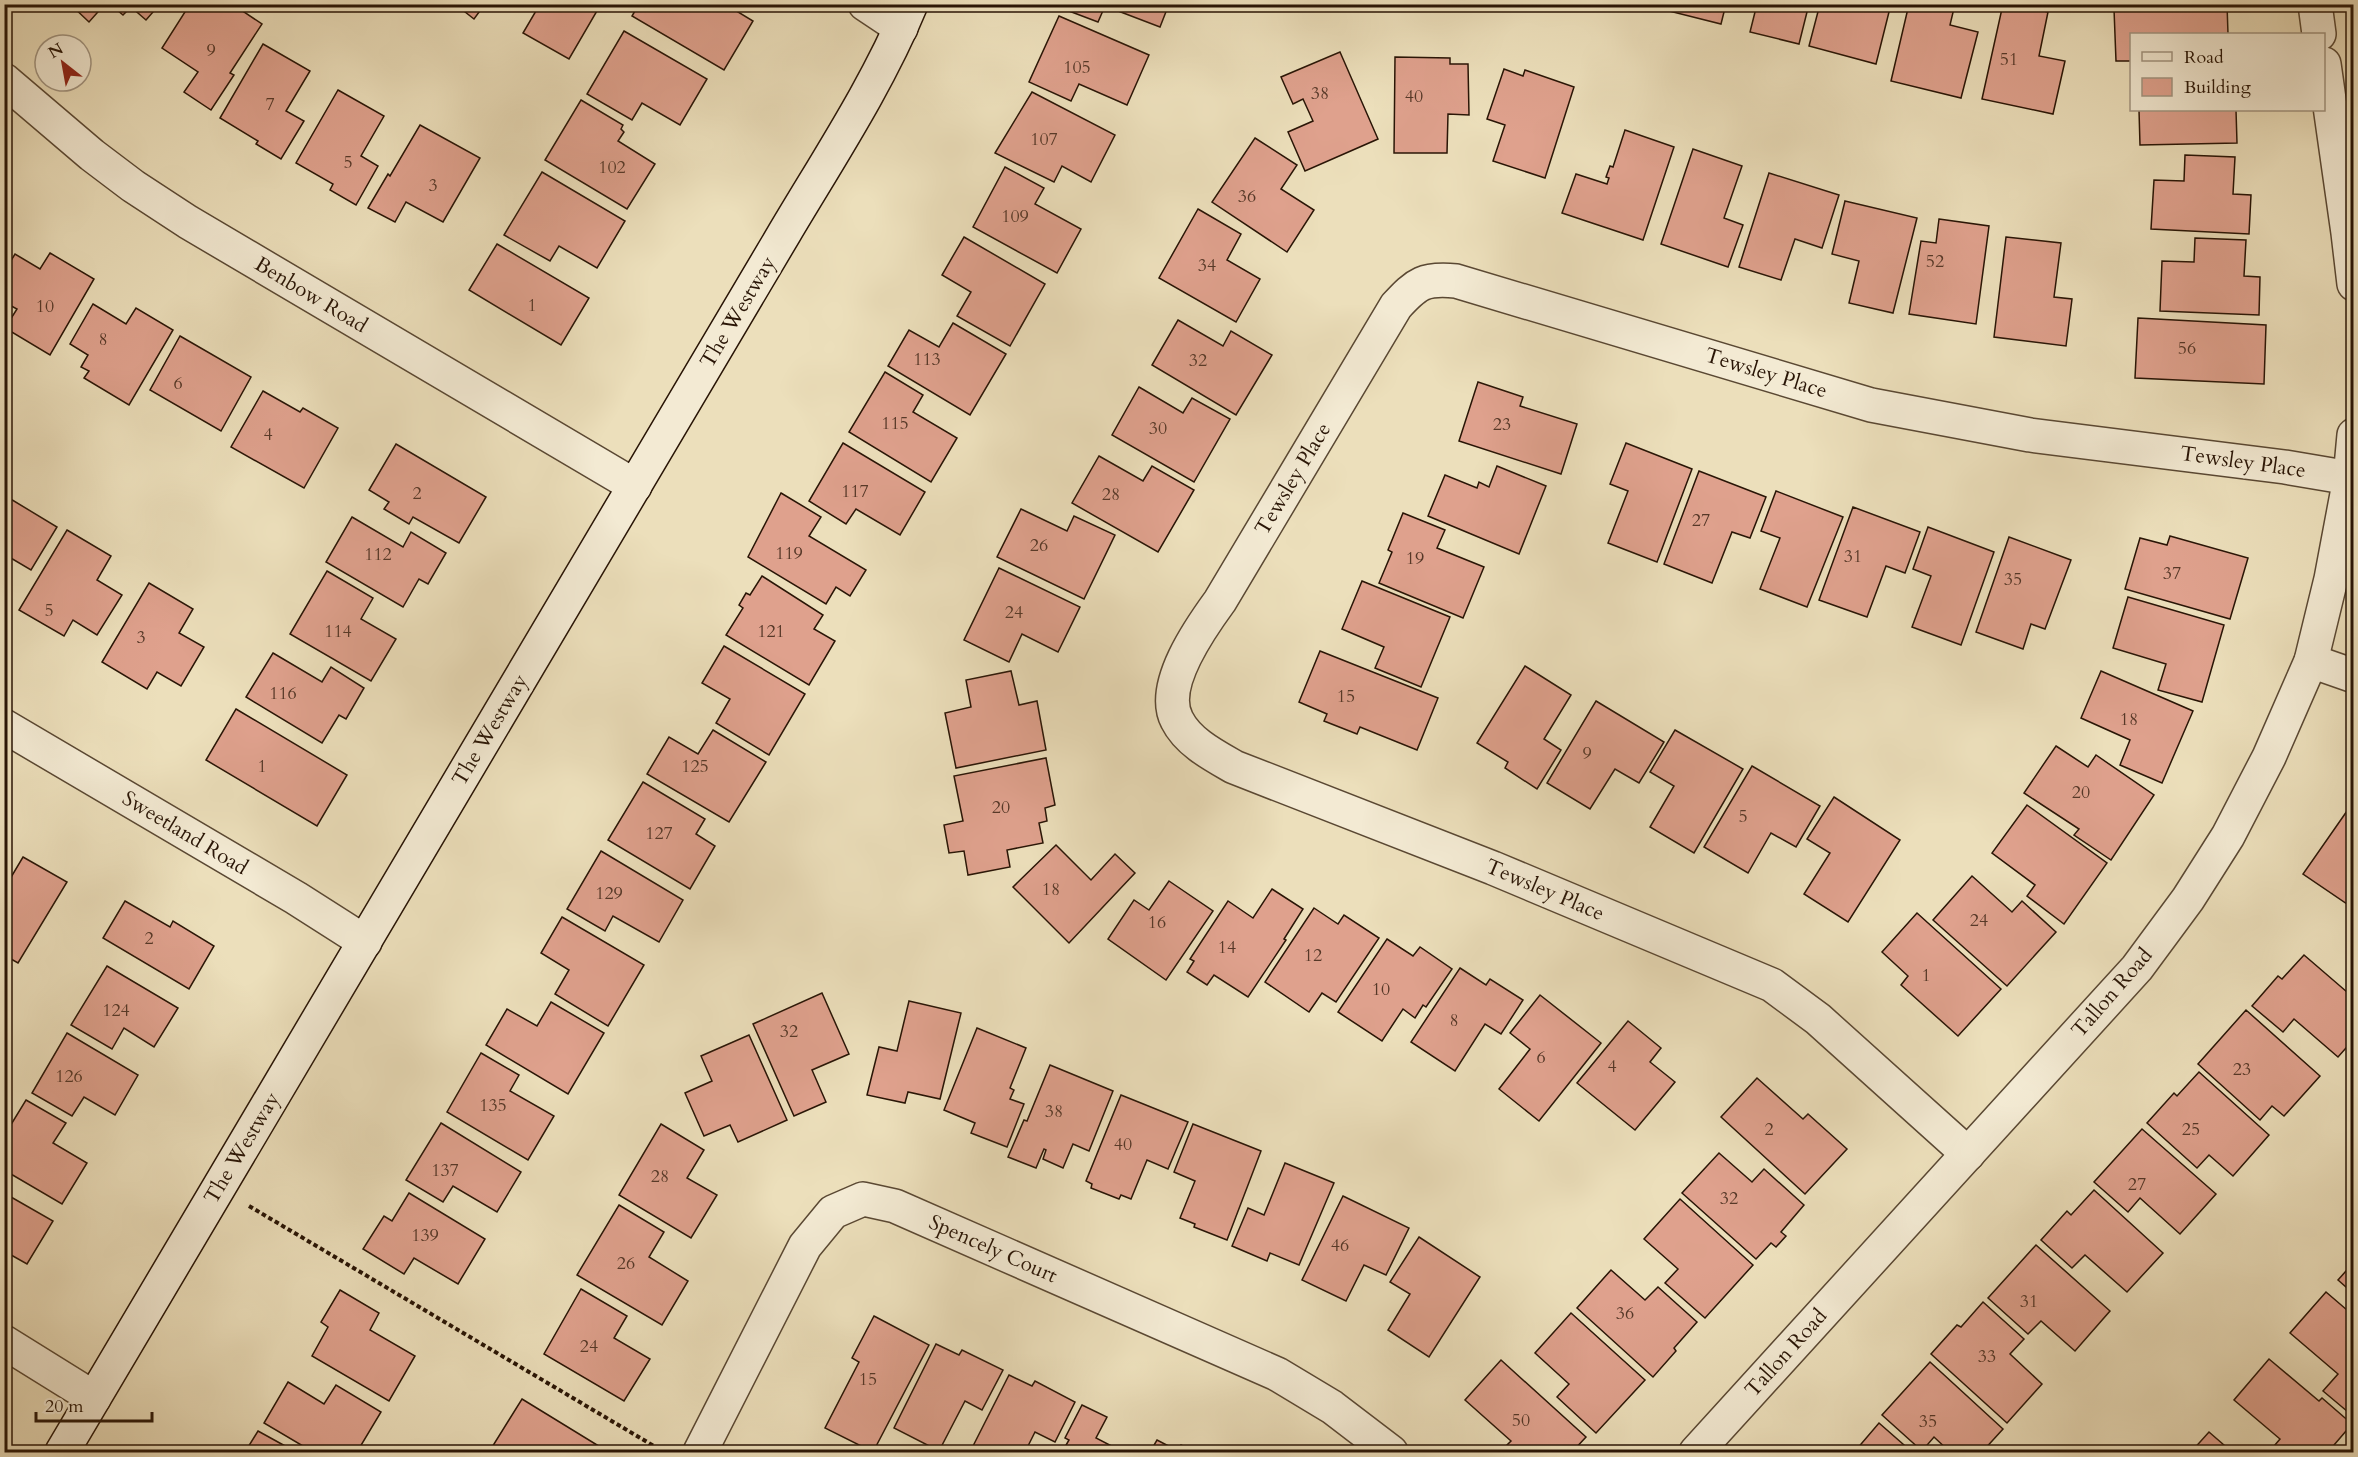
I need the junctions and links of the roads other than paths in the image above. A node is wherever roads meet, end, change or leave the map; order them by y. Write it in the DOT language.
graph roads {
  1 [pos="865,4"];
  2 [pos="2315,4"];
  3 [pos="906,16"];
  4 [pos="2319,33"];
  5 [pos="2325,71"];
  6 [pos="4,80"];
  7 [pos="2354,284"];
  8 [pos="2354,435"];
  9 [pos="2350,478"];
  10 [pos="635,486"];
  11 [pos="2311,661"];
  12 [pos="2354,676"];
  13 [pos="4,726"];
  14 [pos="364,942"];
  15 [pos="1968,1154"];
  16 [pos="4,1342"];
  17 [pos="94,1398"];
  18 [pos="62,1452"];
  19 [pos="700,1452"];
  20 [pos="1391,1452"];
  21 [pos="1696,1452"];
  1 -- 3 [label="street"];
  2 -- 4 [label="street"];
  3 -- 10 [label="street, The Westway"];
  5 -- 7 [label="street"];
  6 -- 10 [label="street, Benbow Road"];
  8 -- 9 [label="street, Tallon Road"];
  9 -- 11 [label="street, Tallon Road"];
  9 -- 15 [label="street, Tewsley Place"];
  10 -- 14 [label="street, The Westway"];
  11 -- 12 [label="street"];
  11 -- 15 [label="street, Tallon Road"];
  13 -- 14 [label="street, Sweetland Road"];
  14 -- 17 [label="street, The Westway"];
  15 -- 21 [label="street, Tallon Road"];
  16 -- 17 [label="street"];
  17 -- 18 [label="street, The Westway"];
  19 -- 20 [label="street, Spencely Court"];
}
